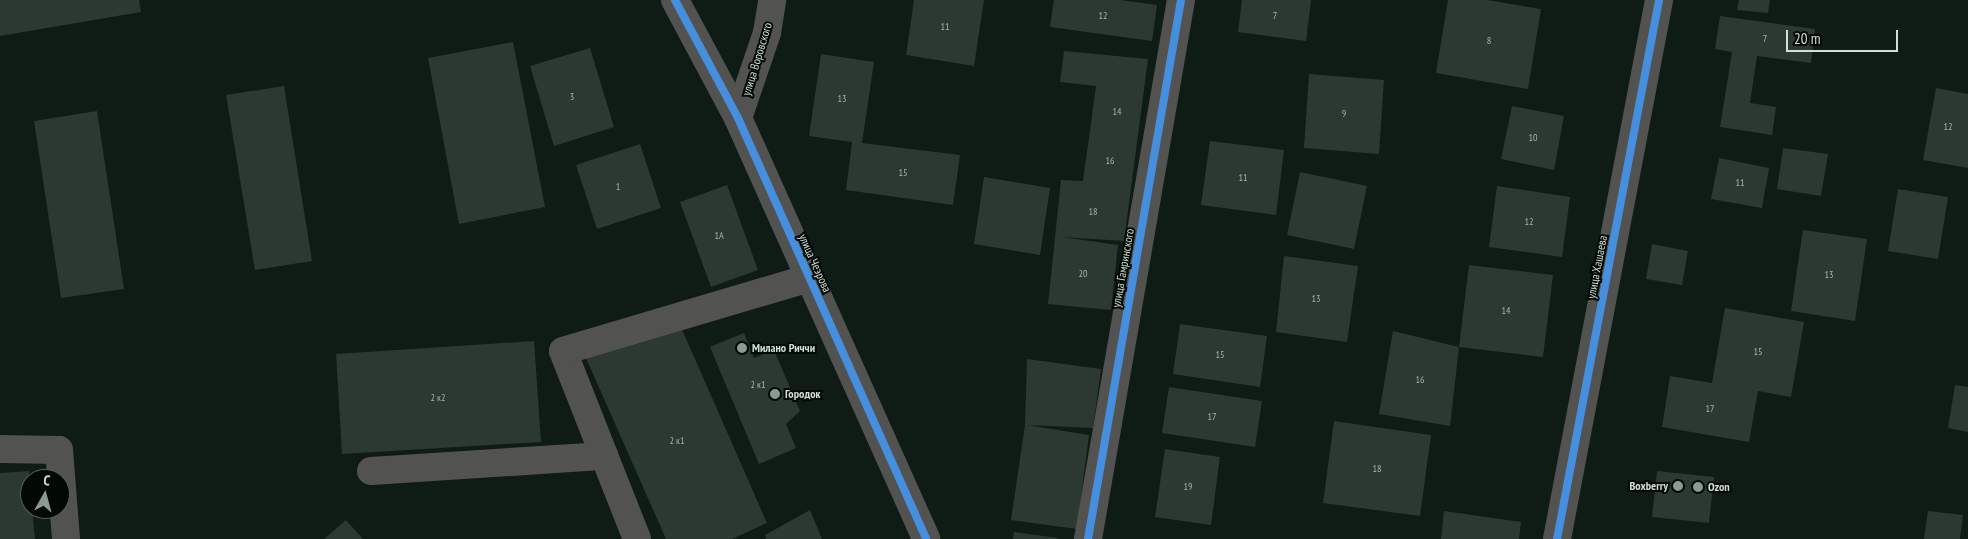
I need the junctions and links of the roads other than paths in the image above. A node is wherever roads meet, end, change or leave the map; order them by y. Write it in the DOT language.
graph roads {
  1 [pos="675,0"];
  2 [pos="772,0"];
  3 [pos="1181,0"];
  4 [pos="1659,0"];
  5 [pos="738,118"];
  6 [pos="809,278"];
  7 [pos="0,449"];
  8 [pos="604,456"];
  9 [pos="371,471"];
  10 [pos="66,539"];
  11 [pos="637,539"];
  12 [pos="926,539"];
  13 [pos="1088,539"];
  14 [pos="1557,539"];
  1 -- 5 [label="street, улица Чеэрова"];
  2 -- 5 [label="street, улица Воровского"];
  3 -- 13 [label="street, улица Гамринского"];
  4 -- 14 [label="street, улица Хашаева"];
  5 -- 6 [label="street, улица Чеэрова"];
  6 -- 8 [label="street"];
  6 -- 12 [label="street, улица Чеэрова"];
  7 -- 10 [label="street"];
  8 -- 9 [label="street"];
  8 -- 11 [label="street"];
}
